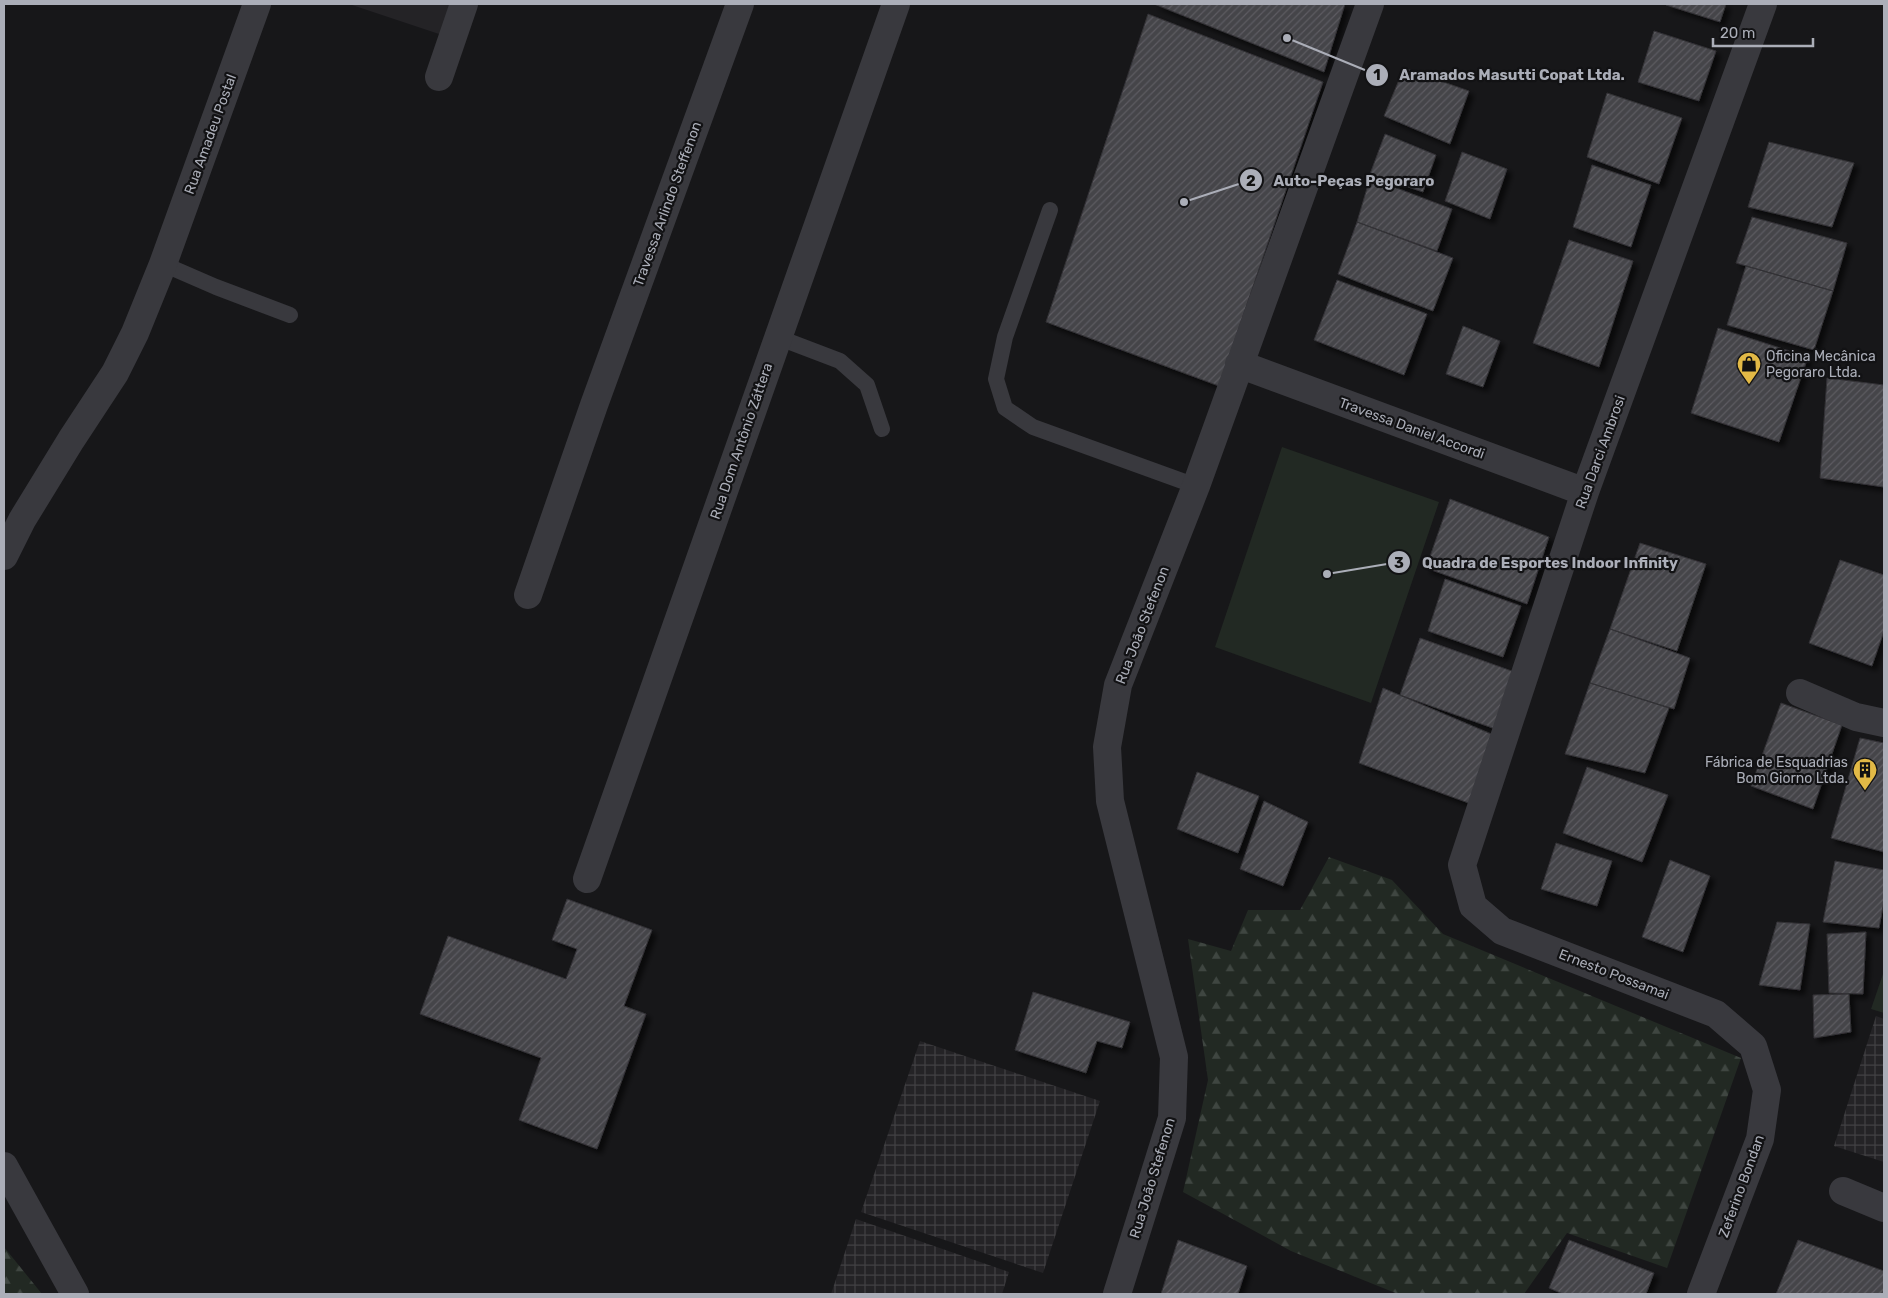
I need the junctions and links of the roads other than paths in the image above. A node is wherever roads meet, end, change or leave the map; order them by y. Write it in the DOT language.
graph roads {
  1 [pos="257,4"];
  2 [pos="464,4"];
  3 [pos="740,4"];
  4 [pos="896,4"];
  5 [pos="1370,4"];
  6 [pos="1763,4"];
  7 [pos="439,78"];
  8 [pos="1050,210"];
  9 [pos="163,264"];
  10 [pos="290,315"];
  11 [pos="777,337"];
  12 [pos="1239,364"];
  13 [pos="882,429"];
  14 [pos="1196,486"];
  15 [pos="1585,492"];
  16 [pos="4,556"];
  17 [pos="528,595"];
  18 [pos="1800,693"];
  19 [pos="1884,724"];
  20 [pos="587,880"];
  21 [pos="1473,906"];
  22 [pos="1753,1046"];
  23 [pos="4,1166"];
  24 [pos="1843,1192"];
  25 [pos="1884,1208"];
  26 [pos="75,1294"];
  27 [pos="1117,1294"];
  28 [pos="1700,1294"];
  1 -- 9 [label="street, Rua Amadeu Postal"];
  2 -- 7 [label="street"];
  3 -- 17 [label="street, Travessa Arlindo Steffenon"];
  4 -- 11 [label="street, Rua Dom Antônio Záttera"];
  5 -- 12 [label="street, Rua João Stefenon"];
  6 -- 15 [label="street, Rua Darci Ambrosi"];
  8 -- 14 [label="lane"];
  9 -- 10 [label="lane"];
  9 -- 16 [label="street, Rua Amadeu Postal"];
  11 -- 13 [label="lane"];
  11 -- 20 [label="street, Rua Dom Antônio Záttera"];
  12 -- 14 [label="street, Rua João Stefenon"];
  12 -- 15 [label="street, Travessa Daniel Accordi"];
  14 -- 27 [label="street, Rua João Stefenon"];
  15 -- 21 [label="street, Rua Darci Ambrosi"];
  18 -- 19 [label="street"];
  21 -- 22 [label="street, Ernesto Possamai"];
  22 -- 28 [label="street, Zeferino Bondan"];
  23 -- 26 [label="street"];
  24 -- 25 [label="street"];
}
